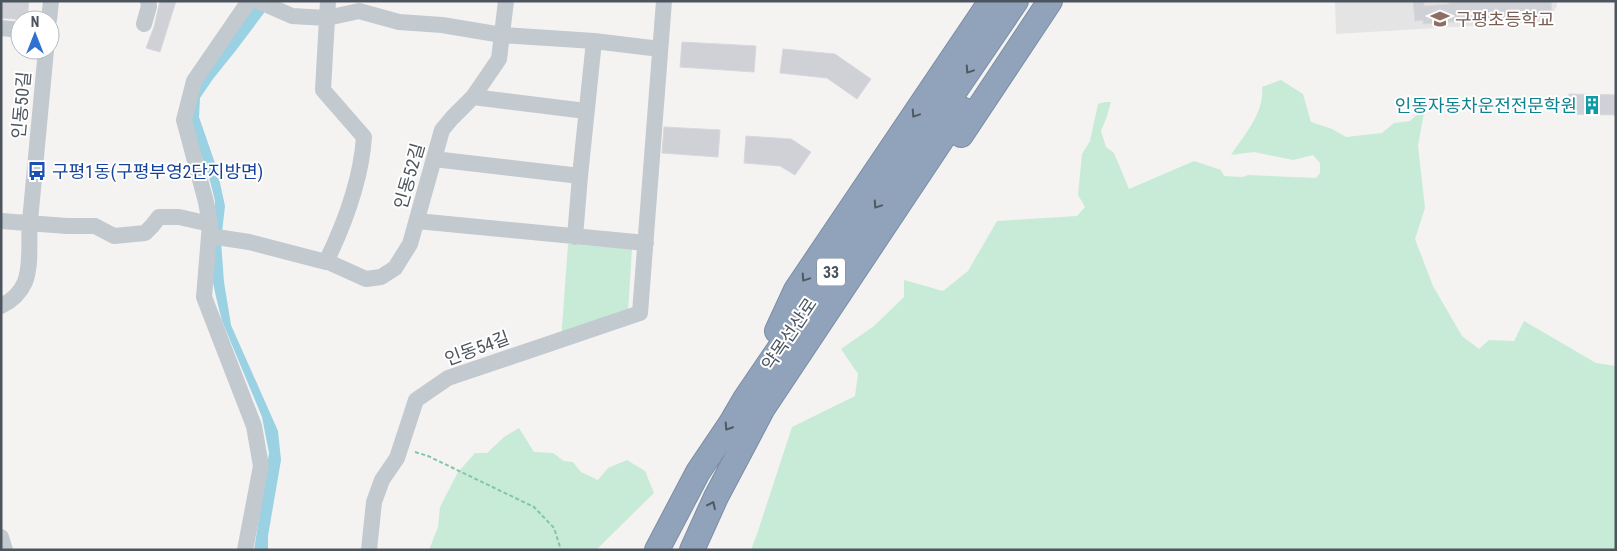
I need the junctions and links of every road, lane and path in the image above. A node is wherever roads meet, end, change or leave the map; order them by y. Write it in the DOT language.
graph roads {
  1 [pos="148,1"];
  2 [pos="250,1"];
  3 [pos="258,1"];
  4 [pos="506,1"];
  5 [pos="664,1"];
  6 [pos="991,1"];
  7 [pos="1016,1"];
  8 [pos="1034,1"];
  9 [pos="1050,1"];
  10 [pos="328,9"];
  11 [pos="144,24"];
  12 [pos="502,35"];
  13 [pos="594,41"];
  14 [pos="660,49"];
  15 [pos="45,60"];
  16 [pos="473,97"];
  17 [pos="586,111"];
  18 [pos="434,159"];
  19 [pos="580,176"];
  20 [pos="1,221"];
  21 [pos="417,221"];
  22 [pos="30,223"];
  23 [pos="210,230"];
  24 [pos="575,237"];
  25 [pos="646,244"];
  26 [pos="326,261"];
  27 [pos="1,306"];
  28 [pos="754,403"];
  29 [pos="401,446"];
  30 [pos="1,537"];
  31 [pos="5,550"];
  32 [pos="245,550"];
  33 [pos="369,550"];
  34 [pos="561,550"];
  35 [pos="657,550"];
  36 [pos="692,550"];
  1 -- 11 [label="street"];
  2 -- 23 [label="street"];
  3 -- 10 [label="street"];
  4 -- 12 [label="street"];
  5 -- 14 [label="street, 인동54길"];
  6 -- 28 [label="highway, one-way"];
  7 -- 28 [label="highway, 약목선산로 / 33, one-way"];
  8 -- 28 [label="highway, 약목선산로 / 33"];
  9 -- 28 [label="highway"];
  10 -- 12 [label="street"];
  10 -- 26 [label="street"];
  12 -- 13 [label="street"];
  12 -- 16 [label="street, 인동52길"];
  13 -- 14 [label="street"];
  13 -- 17 [label="street"];
  14 -- 25 [label="street, 인동54길"];
  15 -- 22 [label="street, 인동50길"];
  16 -- 17 [label="street"];
  16 -- 18 [label="street, 인동52길"];
  17 -- 19 [label="street"];
  18 -- 19 [label="street"];
  18 -- 21 [label="street, 인동52길"];
  19 -- 24 [label="street"];
  20 -- 22 [label="street"];
  21 -- 24 [label="street"];
  21 -- 26 [label="street, 인동52길"];
  22 -- 23 [label="street"];
  22 -- 27 [label="street, 인동50길"];
  23 -- 26 [label="street, 인동52길"];
  23 -- 32 [label="street"];
  24 -- 25 [label="street"];
  25 -- 29 [label="street, 인동54길"];
  28 -- 35 [label="highway, 약목선산로 / 33, one-way"];
  36 -- 28 [label="highway, 약목선산로 / 33, one-way"];
  29 -- 33 [label="street, 인동54길"];
  29 -- 34 [label="path"];
  30 -- 31 [label="street"];
}
